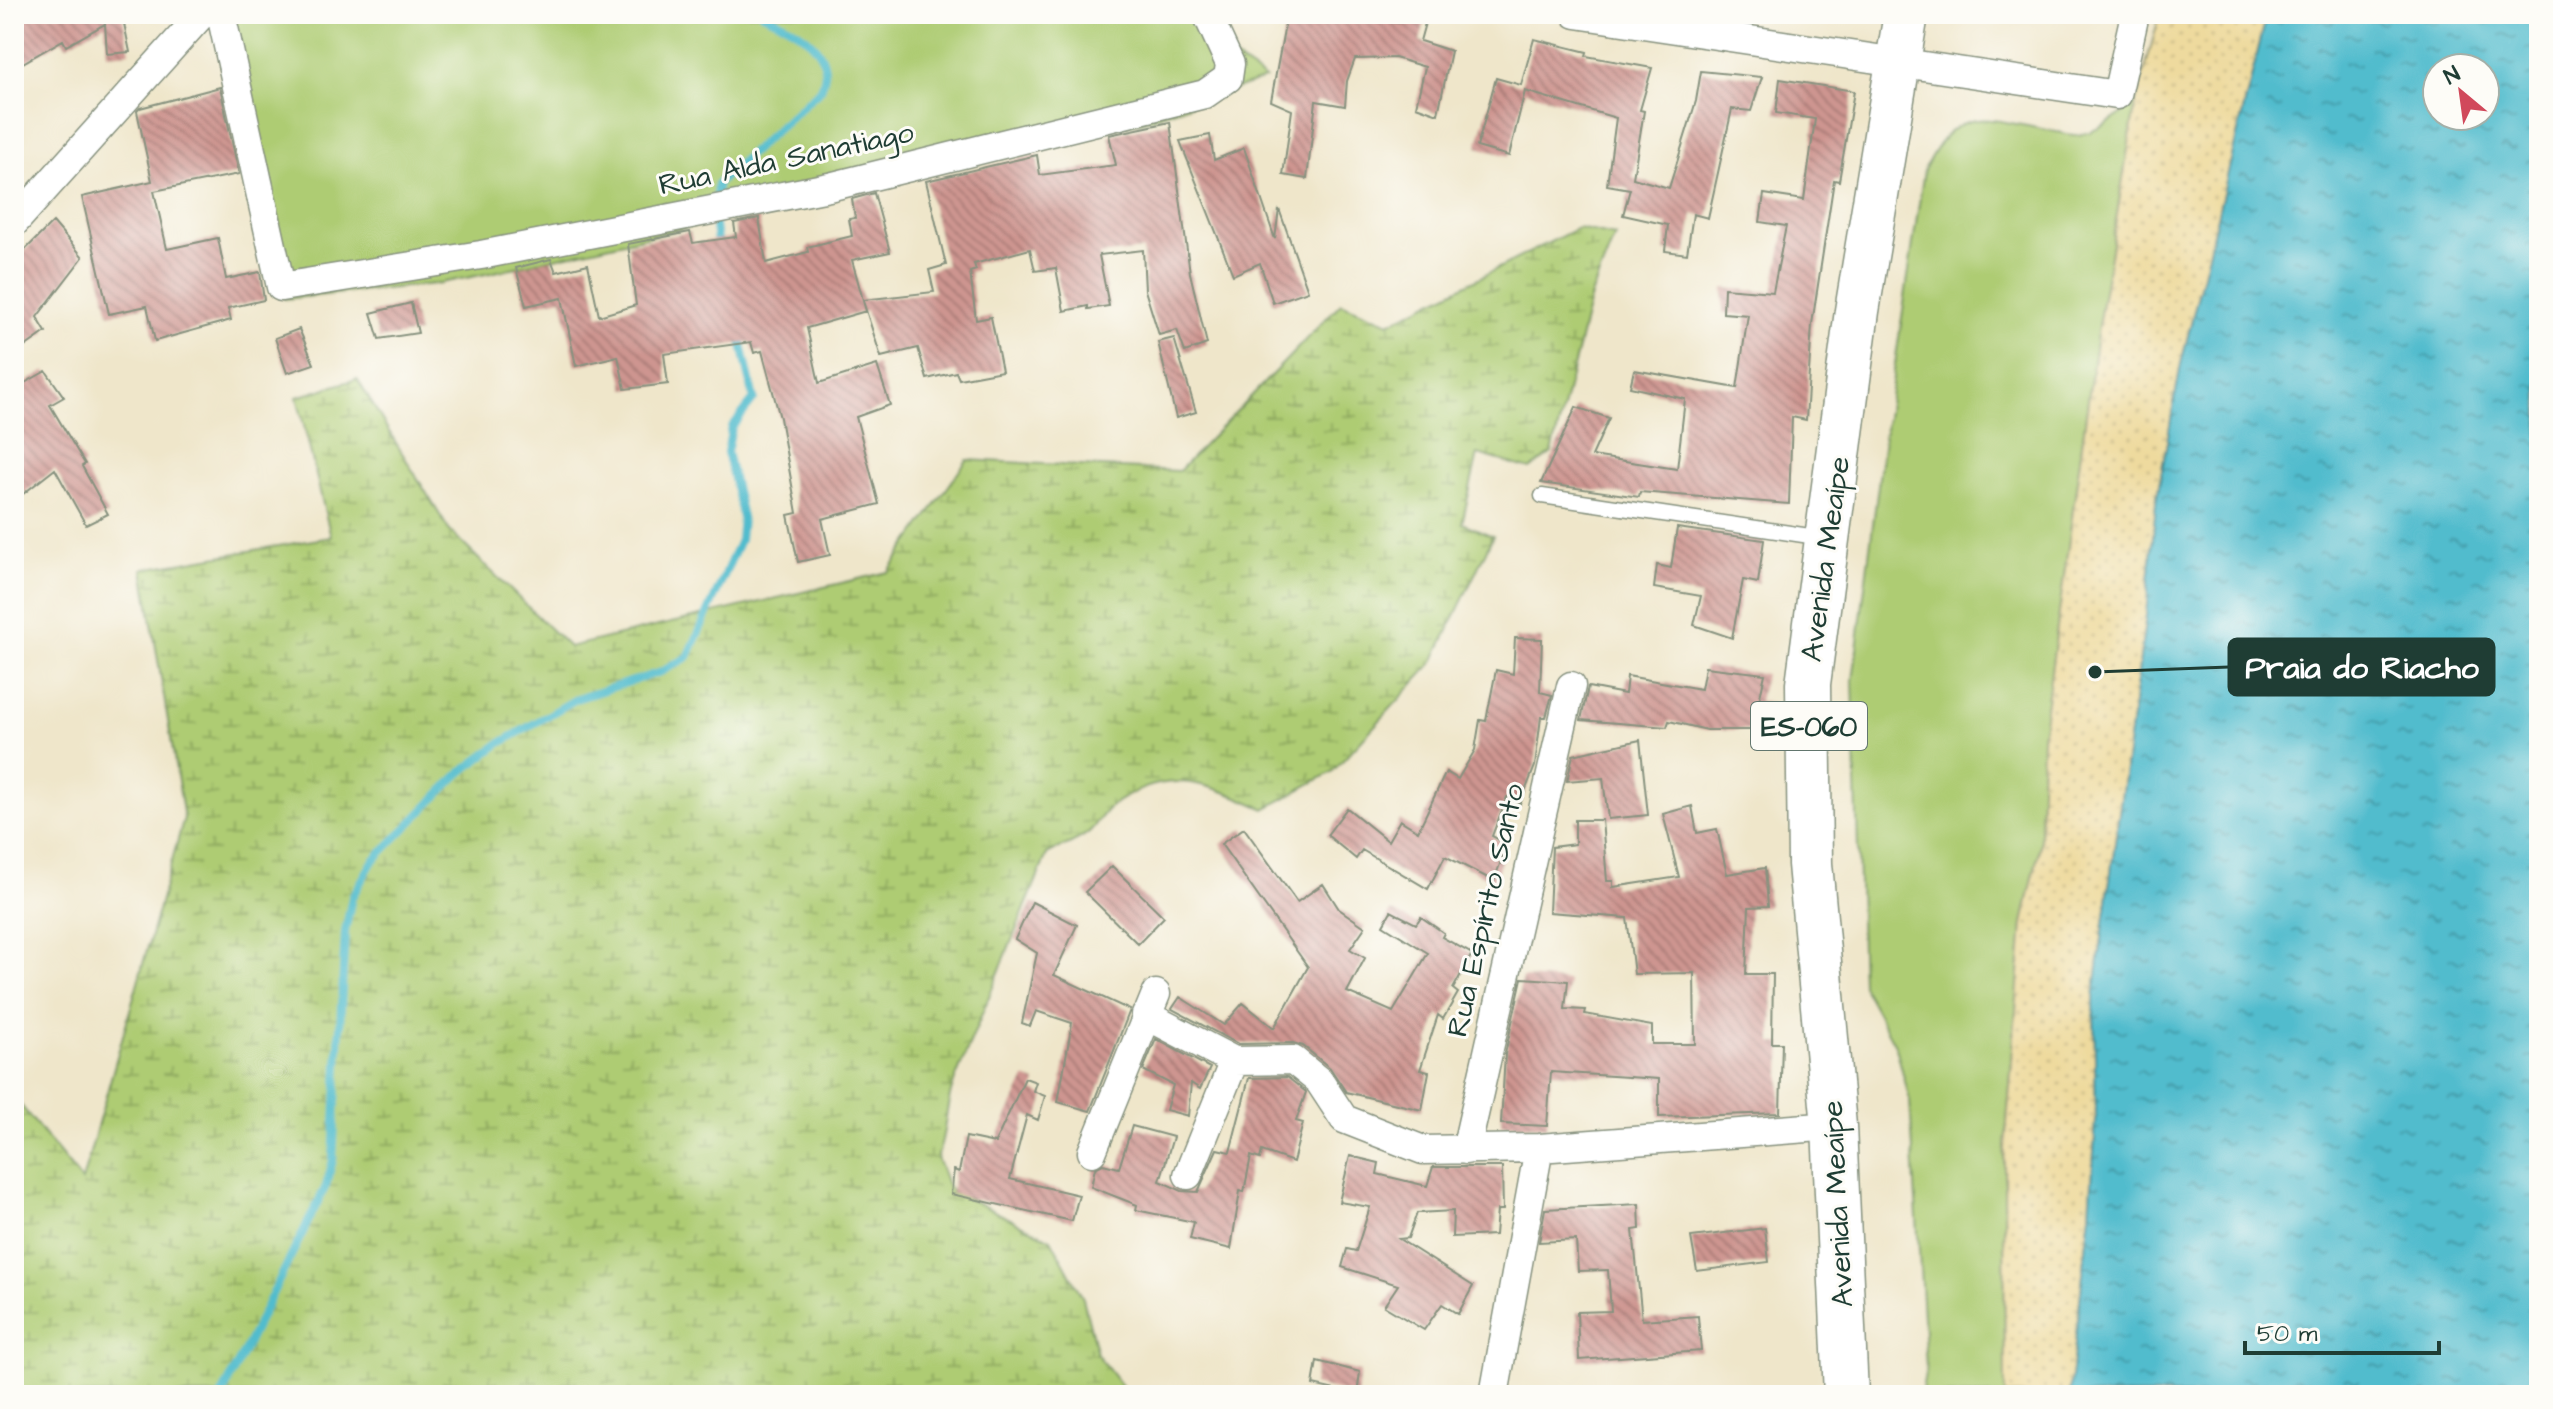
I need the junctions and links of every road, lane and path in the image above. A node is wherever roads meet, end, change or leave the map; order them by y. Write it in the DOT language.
graph roads {
  1 [pos="202,14"];
  2 [pos="221,14"];
  3 [pos="1207,14"];
  4 [pos="1576,14"];
  5 [pos="1906,14"];
  6 [pos="2135,14"];
  7 [pos="1897,63"];
  8 [pos="14,223"];
  9 [pos="1542,496"];
  10 [pos="1828,538"];
  11 [pos="1571,686"];
  12 [pos="1234,1061"];
  13 [pos="1834,1126"];
  14 [pos="1539,1148"];
  15 [pos="1466,1150"];
  16 [pos="1092,1152"];
  17 [pos="1188,1175"];
  18 [pos="1494,1395"];
  19 [pos="1846,1395"];
  1 -- 8 [label="street"];
  2 -- 3 [label="street, Rua Alda Sanatiago"];
  4 -- 7 [label="street"];
  5 -- 7 [label="main road, Avenida Meaípe / ES-060"];
  6 -- 7 [label="street"];
  7 -- 10 [label="main road, Avenida Meaípe / ES-060"];
  9 -- 10 [label="lane"];
  10 -- 13 [label="main road, Avenida Meaípe / ES-060"];
  11 -- 15 [label="street, Rua Espírito Santo"];
  12 -- 15 [label="street"];
  12 -- 16 [label="street"];
  12 -- 17 [label="street"];
  13 -- 14 [label="street"];
  13 -- 19 [label="main road, Avenida Meaípe / ES-060"];
  14 -- 15 [label="street"];
  14 -- 18 [label="street"];
}
